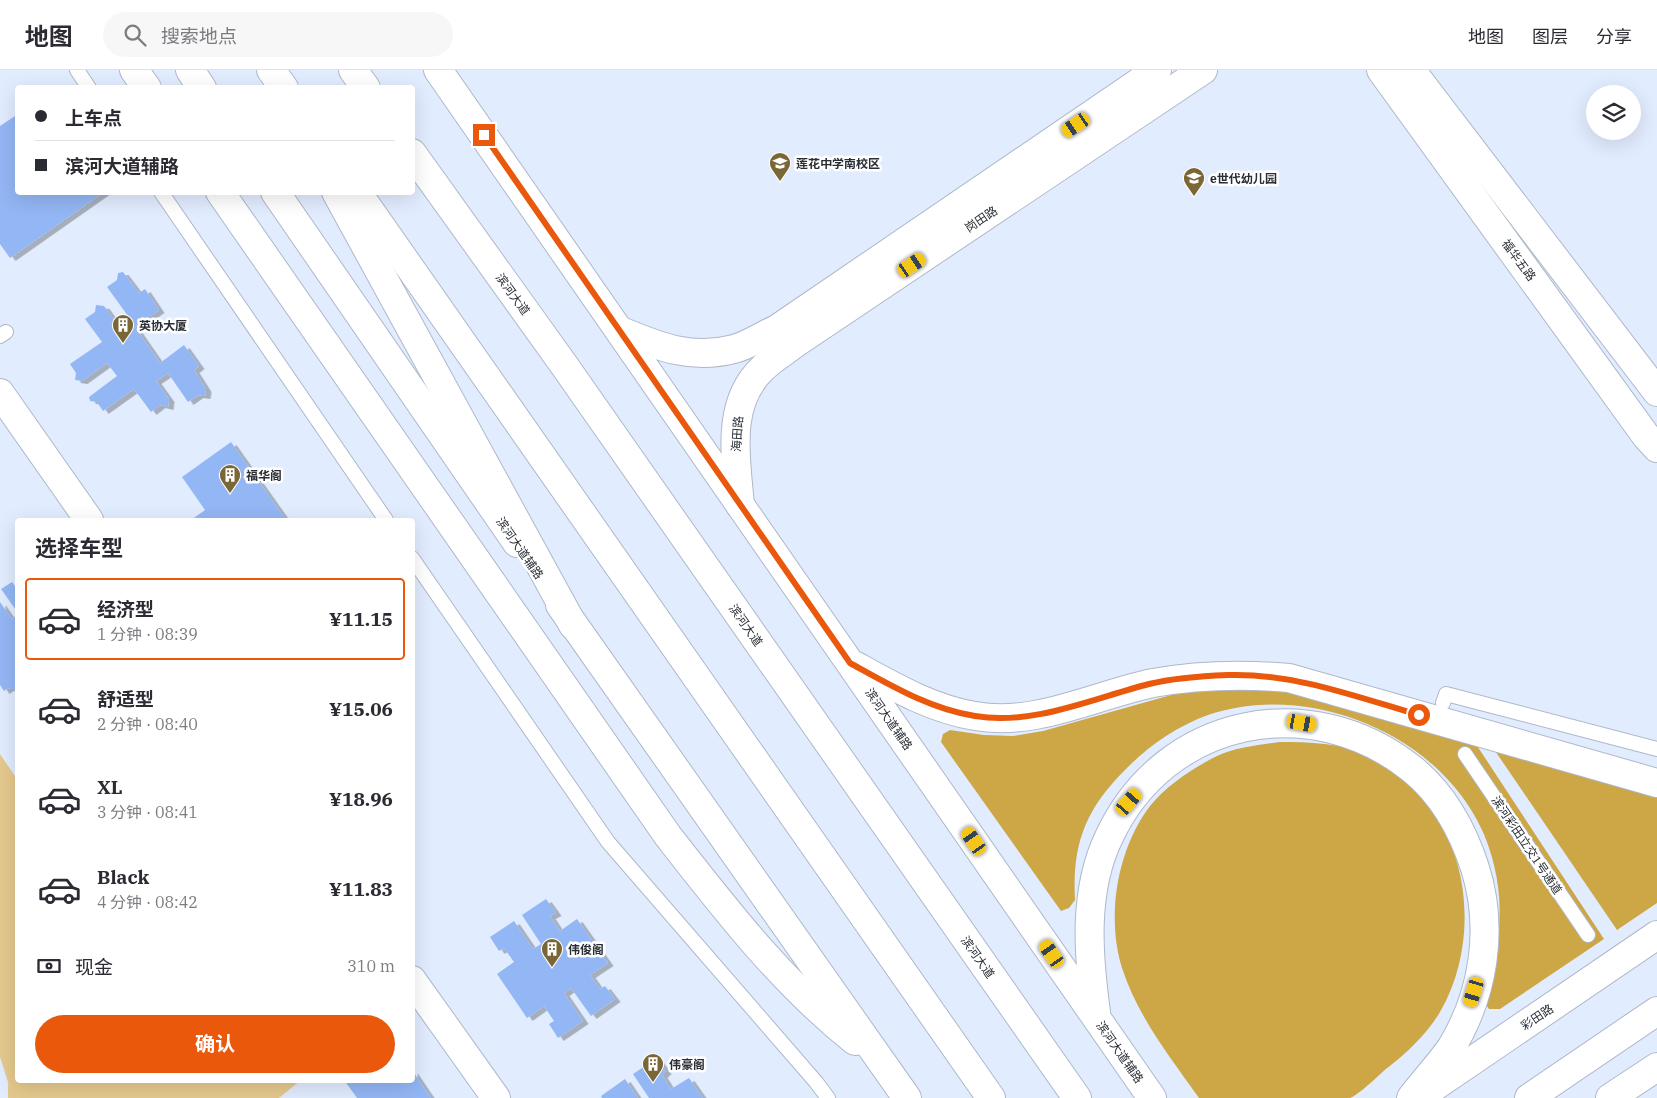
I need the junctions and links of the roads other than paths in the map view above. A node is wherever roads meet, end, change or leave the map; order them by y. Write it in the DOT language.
graph roads {
  1 [pos="77,70"];
  2 [pos="134,70"];
  3 [pos="190,70"];
  4 [pos="267,70"];
  5 [pos="271,70"];
  6 [pos="353,70"];
  7 [pos="438,70"];
  8 [pos="1157,70"];
  9 [pos="1203,70"];
  10 [pos="1382,70"];
  11 [pos="1411,70"];
  12 [pos="87,85"];
  13 [pos="145,85"];
  14 [pos="200,85"];
  15 [pos="275,85"];
  16 [pos="282,85"];
  17 [pos="364,85"];
  18 [pos="415,157"];
  19 [pos="163,195"];
  20 [pos="222,195"];
  21 [pos="277,195"];
  22 [pos="338,195"];
  23 [pos="359,195"];
  24 [pos="621,331"];
  25 [pos="761,369"];
  26 [pos="1657,392"];
  27 [pos="0,393"];
  28 [pos="1657,448"];
  29 [pos="740,505"];
  30 [pos="88,518"];
  31 [pos="385,518"];
  32 [pos="415,562"];
  33 [pos="573,625"];
  34 [pos="850,663"];
  35 [pos="1445,698"];
  36 [pos="1657,749"];
  37 [pos="1465,754"];
  38 [pos="1657,783"];
  39 [pos="1588,935"];
  40 [pos="1657,935"];
  41 [pos="415,984"];
  42 [pos="1657,1010"];
  43 [pos="1097,1018"];
  44 [pos="882,1062"];
  45 [pos="1657,1067"];
  46 [pos="496,1098"];
  47 [pos="828,1098"];
  48 [pos="907,1098"];
  49 [pos="991,1098"];
  50 [pos="1078,1098"];
  51 [pos="1152,1098"];
  52 [pos="1411,1098"];
  53 [pos="1417,1098"];
  54 [pos="1528,1098"];
  55 [pos="1610,1098"];
  1 -- 12 [label="lane"];
  2 -- 13 [label="main road"];
  3 -- 14 [label="main road"];
  4 -- 15 [label="main road"];
  5 -- 16 [label="main road"];
  6 -- 17 [label="main road"];
  7 -- 24 [label="main road, 滨河大道辅路"];
  8 -- 24 [label="main road, 岗田路"];
  9 -- 25 [label="main road, 岗田路"];
  10 -- 28 [label="main road, 福华五路"];
  11 -- 26 [label="main road"];
  18 -- 50 [label="main road, 滨河大道"];
  19 -- 31 [label="lane"];
  20 -- 44 [label="main road"];
  21 -- 33 [label="main road, 滨河大道辅路"];
  22 -- 33 [label="main road"];
  23 -- 49 [label="main road"];
  24 -- 29 [label="main road, 滨河大道辅路"];
  25 -- 29 [label="main road, 海田路"];
  27 -- 30 [label="main road"];
  29 -- 34 [label="main road, 滨河大道辅路"];
  32 -- 47 [label="lane"];
  33 -- 44 [label="main road, 滨河大道辅路"];
  34 -- 38 [label="main road"];
  34 -- 43 [label="main road, 滨河大道辅路"];
  35 -- 36 [label="lane"];
  37 -- 39 [label="lane, 滨河彩田立交1号通道"];
  40 -- 53 [label="main road, 彩田路"];
  41 -- 46 [label="main road"];
  42 -- 54 [label="main road"];
  43 -- 51 [label="main road, 滨河大道辅路"];
  43 -- 52 [label="main road"];
  44 -- 48 [label="main road, 滨河大道辅路"];
  45 -- 55 [label="main road"];
}
